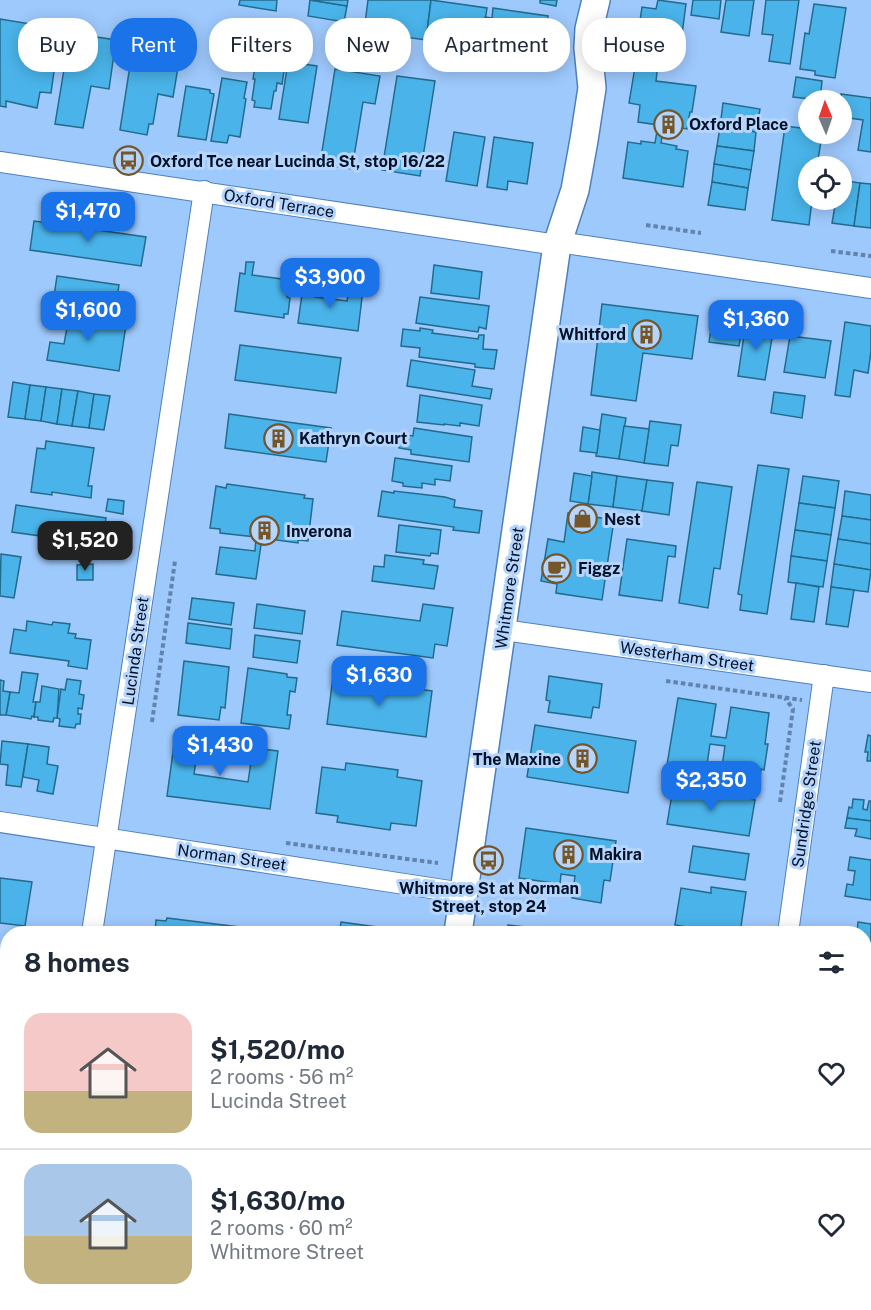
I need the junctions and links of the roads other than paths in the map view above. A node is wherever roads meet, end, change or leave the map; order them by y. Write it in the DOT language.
graph roads {
  1 [pos="587,4"];
  2 [pos="0,162"];
  3 [pos="204,191"];
  4 [pos="557,244"];
  5 [pos="871,288"];
  6 [pos="503,630"];
  7 [pos="825,675"];
  8 [pos="871,682"];
  9 [pos="0,822"];
  10 [pos="106,838"];
  11 [pos="463,892"];
  12 [pos="93,926"];
  13 [pos="459,926"];
  14 [pos="789,926"];
  1 -- 4 [label="street, Whitmore Street"];
  2 -- 3 [label="street, Oxford Terrace"];
  3 -- 4 [label="street, Oxford Terrace"];
  3 -- 10 [label="street, Lucinda Street"];
  4 -- 5 [label="street, Oxford Terrace"];
  4 -- 6 [label="street, Whitmore Street"];
  6 -- 7 [label="street, Westerham Street"];
  6 -- 11 [label="street, Whitmore Street"];
  7 -- 8 [label="street, Westerham Street"];
  7 -- 14 [label="street, Sundridge Street"];
  9 -- 10 [label="street, Norman Street"];
  10 -- 11 [label="street, Norman Street"];
  10 -- 12 [label="street, Lucinda Street"];
  11 -- 13 [label="street, Whitmore Street"];
}
